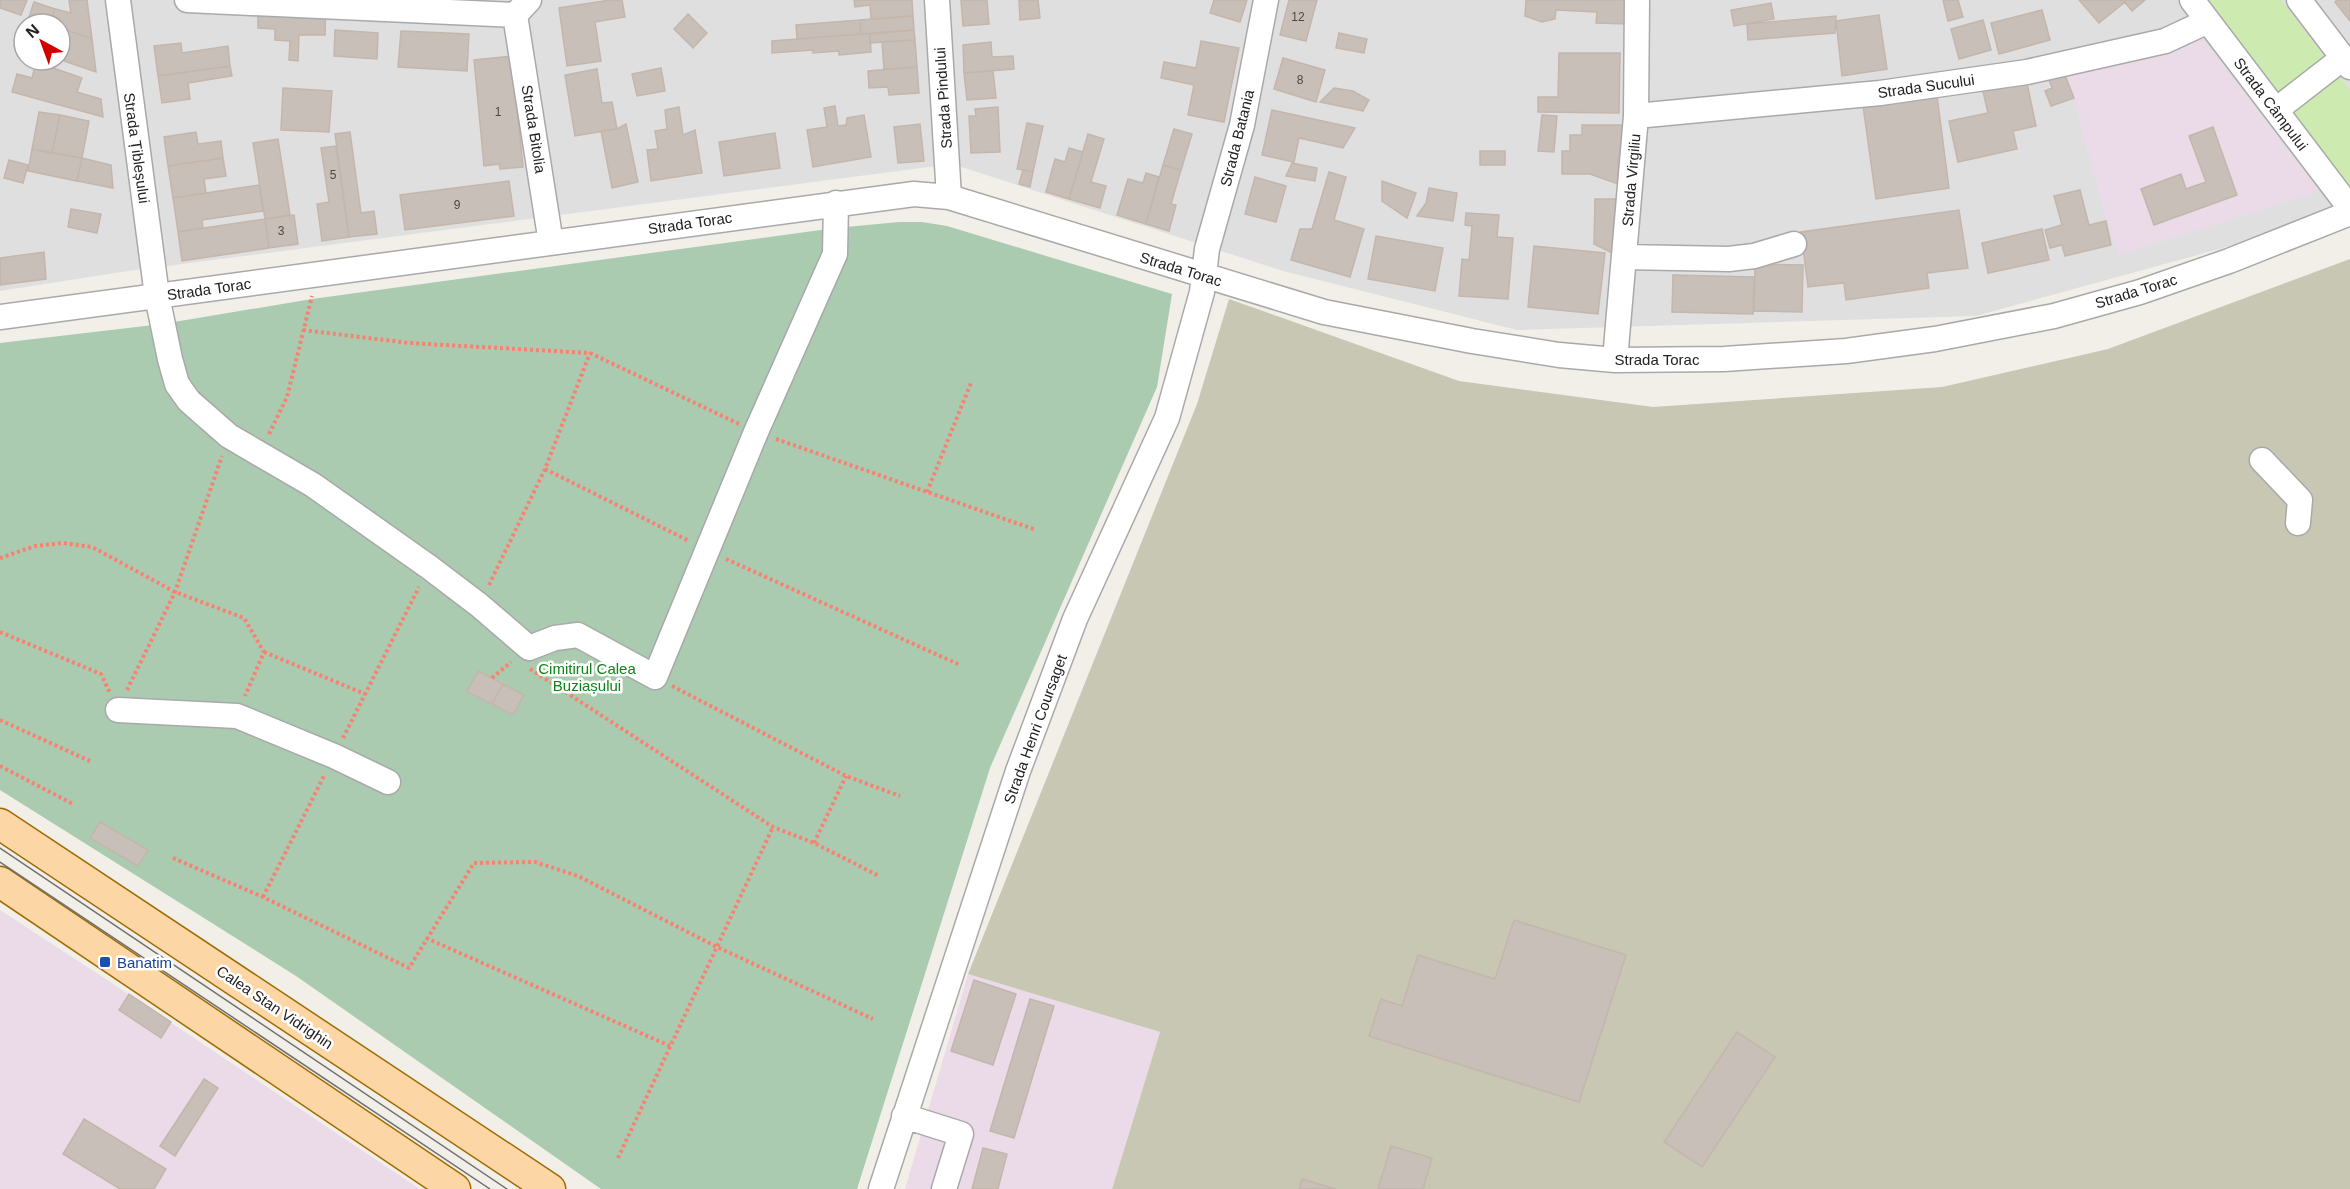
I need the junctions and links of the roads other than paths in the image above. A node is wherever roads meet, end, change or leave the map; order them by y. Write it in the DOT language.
graph roads {
  1 [pos="118,0"];
  2 [pos="187,0"];
  3 [pos="937,0"];
  4 [pos="1266,0"];
  5 [pos="1637,0"];
  6 [pos="2192,0"];
  7 [pos="2299,0"];
  8 [pos="522,7"];
  9 [pos="2208,21"];
  10 [pos="2347,63"];
  11 [pos="2276,110"];
  12 [pos="1636,116"];
  13 [pos="950,197"];
  14 [pos="836,203"];
  15 [pos="2350,208"];
  16 [pos="2350,213"];
  17 [pos="551,243"];
  18 [pos="1794,244"];
  19 [pos="1624,257"];
  20 [pos="1203,276"];
  21 [pos="157,296"];
  22 [pos="0,316"];
  23 [pos="1615,360"];
  24 [pos="2262,460"];
  25 [pos="2298,523"];
  26 [pos="118,710"];
  27 [pos="388,782"];
  28 [pos="0,824"];
  29 [pos="0,882"];
  30 [pos="904,1116"];
  31 [pos="455,1189"];
  32 [pos="550,1189"];
  33 [pos="881,1189"];
  34 [pos="944,1189"];
  1 -- 21 [label="street, Strada Țibleșului"];
  2 -- 8 [label="street"];
  3 -- 13 [label="street, Strada Pindului"];
  4 -- 20 [label="street, Strada Batania"];
  5 -- 12 [label="street, Strada Virgiliu"];
  6 -- 9 [label="street, Strada Câmpului"];
  7 -- 10 [label="street"];
  8 -- 17 [label="street, Strada Bitolia"];
  9 -- 11 [label="street, Strada Câmpului"];
  9 -- 12 [label="street, Strada Sucului"];
  10 -- 11 [label="street"];
  11 -- 15 [label="street, Strada Câmpului"];
  12 -- 19 [label="street, Strada Virgiliu"];
  13 -- 14 [label="street, Strada Torac"];
  13 -- 20 [label="street, Strada Torac"];
  14 -- 17 [label="street, Strada Torac"];
  14 -- 21 [label="street, Strada Țibleșului"];
  16 -- 23 [label="street, Strada Torac"];
  17 -- 21 [label="street, Strada Torac"];
  18 -- 19 [label="street"];
  19 -- 23 [label="street, Strada Virgiliu"];
  20 -- 23 [label="street, Strada Torac"];
  20 -- 30 [label="street, Strada Henri Coursaget"];
  21 -- 22 [label="street, Strada Torac"];
  24 -- 25 [label="street"];
  26 -- 27 [label="street"];
  28 -- 32 [label="main road, Calea Stan Vidrighin"];
  29 -- 31 [label="main road"];
  30 -- 33 [label="street, Strada Henri Coursaget"];
  30 -- 34 [label="street"];
}
